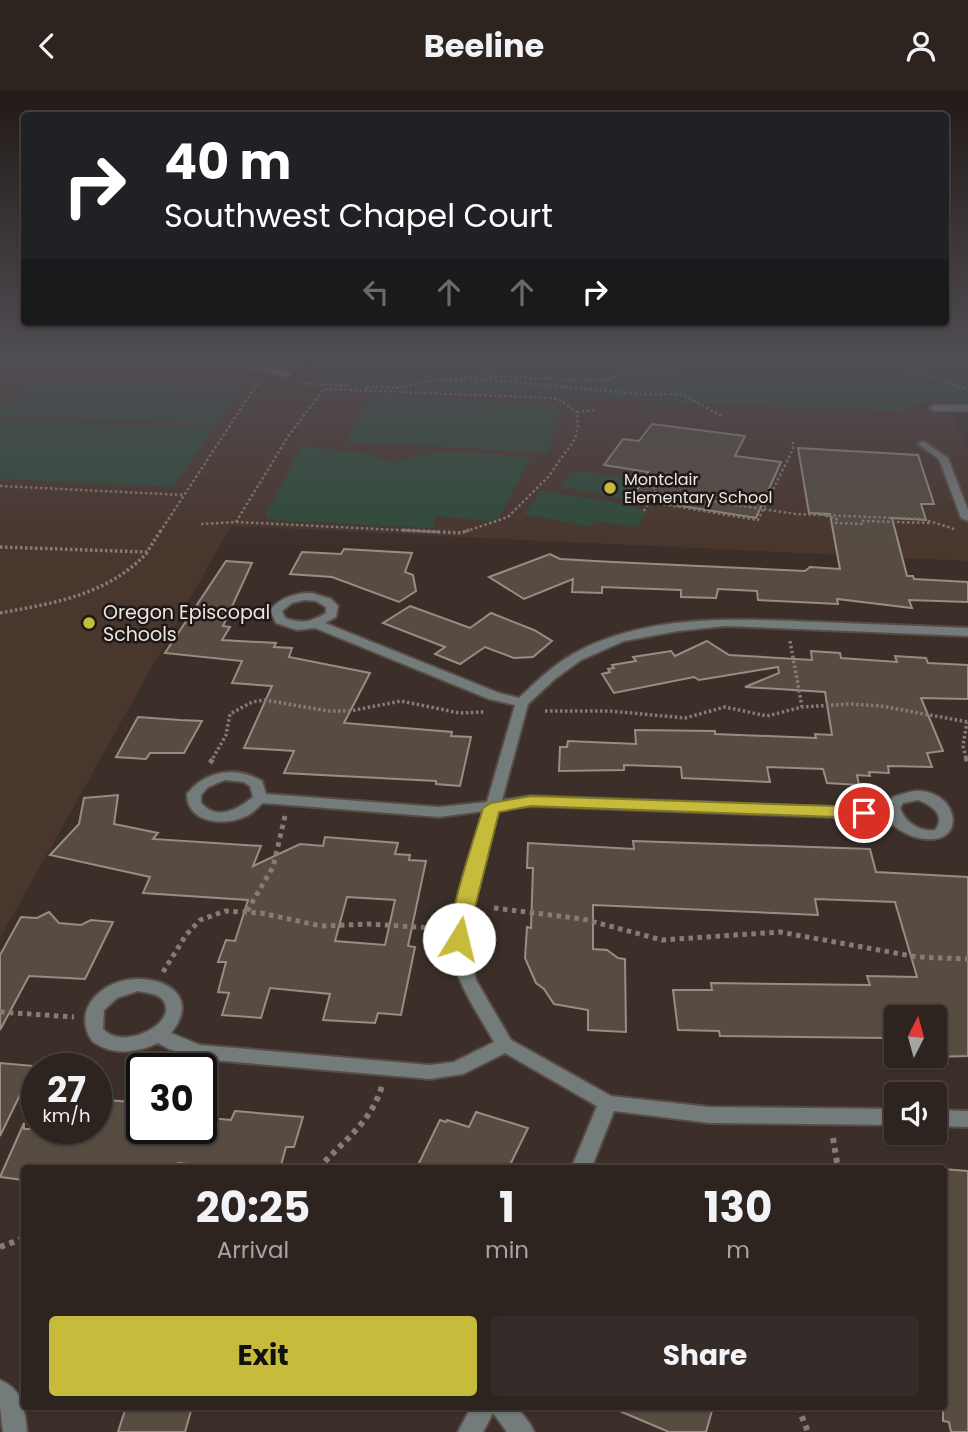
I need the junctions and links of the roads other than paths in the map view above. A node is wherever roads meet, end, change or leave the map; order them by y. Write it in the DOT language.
graph roads {
  1 [pos="923,444"];
  2 [pos="966,518"];
  3 [pos="316,624"];
  4 [pos="968,632"];
  5 [pos="522,702"];
  6 [pos="260,798"];
  7 [pos="491,808"];
  8 [pos="892,814"];
  9 [pos="159,1035"];
  10 [pos="505,1045"];
  11 [pos="608,1103"];
  12 [pos="884,1117"];
  13 [pos="947,1118"];
  14 [pos="968,1119"];
  15 [pos="583,1165"];
  16 [pos="0,1391"];
  17 [pos="482,1410"];
  18 [pos="504,1410"];
  19 [pos="15,1432"];
  20 [pos="470,1432"];
  21 [pos="522,1432"];
  1 -- 2 [label="street"];
  3 -- 5 [label="street"];
  4 -- 5 [label="street"];
  5 -- 7 [label="street"];
  6 -- 6 [label="street"];
  6 -- 7 [label="street"];
  7 -- 8 [label="street"];
  7 -- 10 [label="street"];
  9 -- 9 [label="street"];
  9 -- 10 [label="street"];
  10 -- 11 [label="street"];
  11 -- 12 [label="street"];
  11 -- 15 [label="street"];
  13 -- 14 [label="street"];
  16 -- 19 [label="street"];
  17 -- 20 [label="street"];
  18 -- 21 [label="street"];
}
